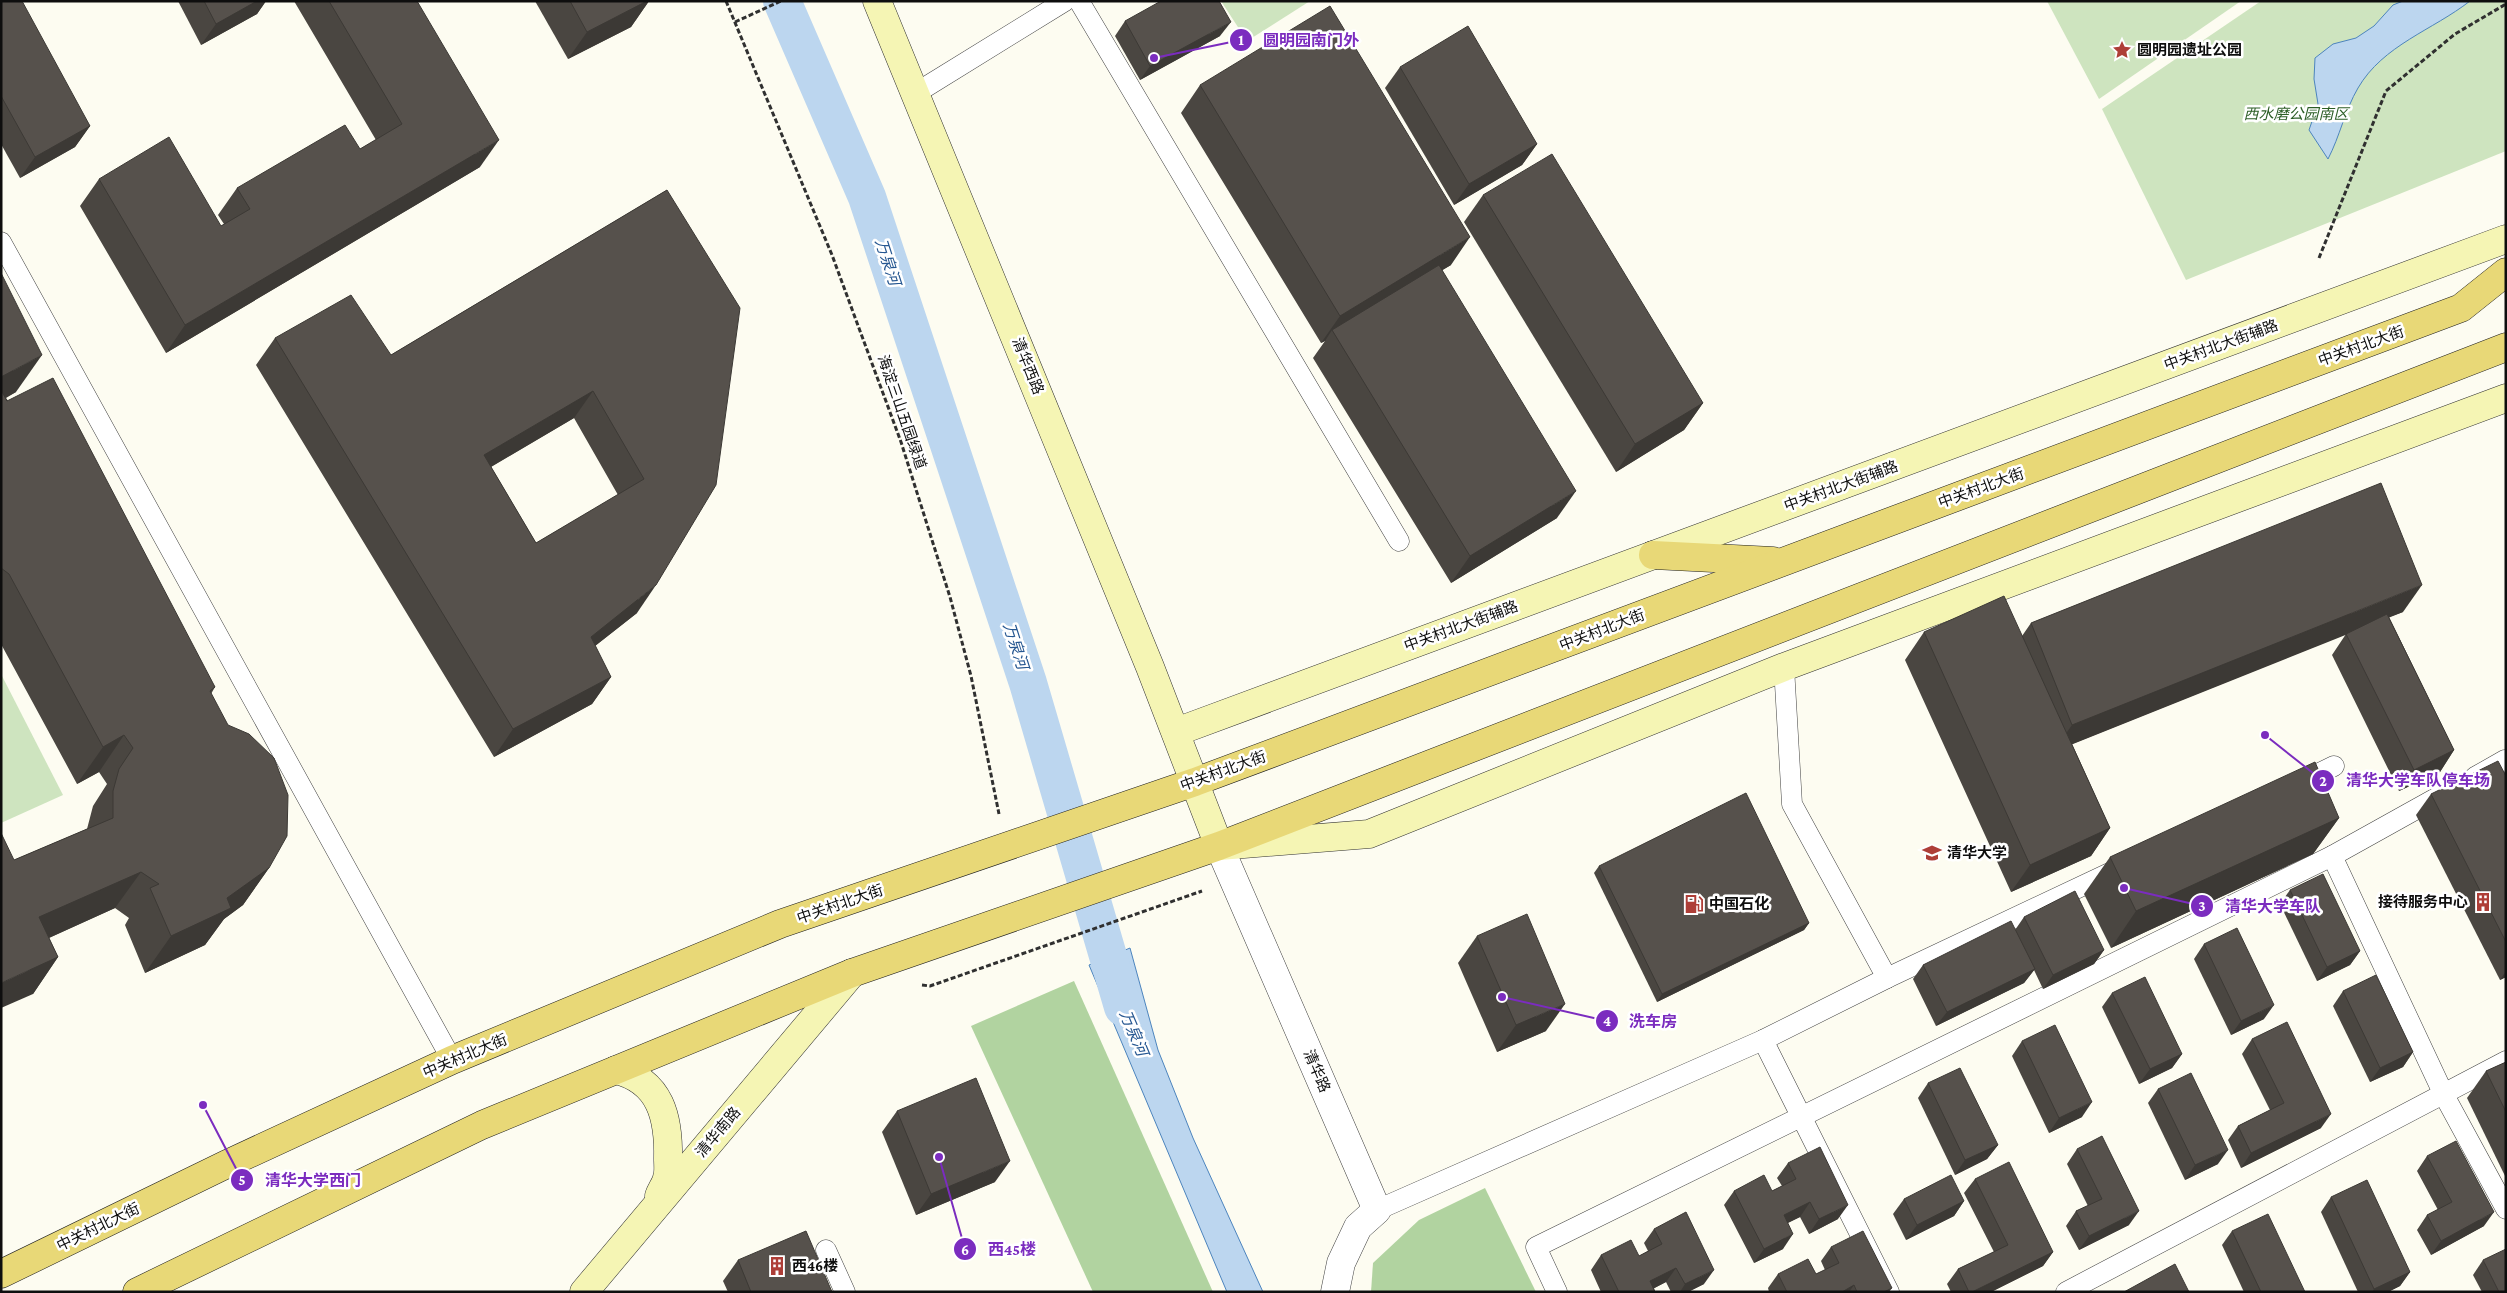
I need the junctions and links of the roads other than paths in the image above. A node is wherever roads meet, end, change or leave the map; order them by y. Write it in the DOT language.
graph roads {
  1 [pos="877,1"];
  2 [pos="1065,1"];
  3 [pos="1079,1"];
  4 [pos="916,93"];
  5 [pos="2506,239"];
  6 [pos="1,242"];
  7 [pos="2506,272"];
  8 [pos="2506,292"];
  9 [pos="2461,308"];
  10 [pos="2506,348"];
  11 [pos="2506,398"];
  12 [pos="1399,541"];
  13 [pos="1653,555"];
  14 [pos="1784,561"];
  15 [pos="1784,667"];
  16 [pos="1176,732"];
  17 [pos="2505,760"];
  18 [pos="2334,766"];
  19 [pos="1195,782"];
  20 [pos="2280,792"];
  21 [pos="1219,846"];
  22 [pos="2332,856"];
  23 [pos="2137,860"];
  24 [pos="852,973"];
  25 [pos="1887,978"];
  26 [pos="1763,1040"];
  27 [pos="452,1060"];
  28 [pos="2506,1061"];
  29 [pos="616,1070"];
  30 [pos="2444,1095"];
  31 [pos="1800,1117"];
  32 [pos="2506,1209"];
  33 [pos="652,1210"];
  34 [pos="1377,1210"];
  35 [pos="826,1250"];
  36 [pos="1,1274"];
  37 [pos="137,1292"];
  38 [pos="584,1292"];
  39 [pos="844,1292"];
  40 [pos="1335,1292"];
  41 [pos="1557,1292"];
  42 [pos="1889,1292"];
  43 [pos="2066,1292"];
  1 -- 4 [label="street, 清华西路"];
  2 -- 4 [label="lane"];
  3 -- 12 [label="lane"];
  4 -- 16 [label="street, 清华西路"];
  5 -- 13 [label="street, 中关村北大街辅路"];
  6 -- 27 [label="lane"];
  7 -- 9 [label="main road, 中关村北大街"];
  8 -- 9 [label="lane, 中关村北大街"];
  9 -- 14 [label="main road, 中关村北大街"];
  10 -- 21 [label="main road"];
  11 -- 15 [label="street"];
  13 -- 14 [label="main road"];
  13 -- 16 [label="street, 中关村北大街辅路"];
  14 -- 19 [label="main road, 中关村北大街"];
  15 -- 21 [label="street"];
  15 -- 25 [label="lane"];
  16 -- 19 [label="street, 清华西路"];
  17 -- 22 [label="lane"];
  18 -- 20 [label="lane"];
  19 -- 21 [label="street, 清华西路"];
  19 -- 27 [label="main road, 中关村北大街"];
  21 -- 24 [label="main road"];
  21 -- 34 [label="street, 清华路"];
  22 -- 30 [label="lane"];
  22 -- 31 [label="lane"];
  23 -- 25 [label="lane"];
  24 -- 29 [label="main road"];
  24 -- 33 [label="street, 清华南路"];
  25 -- 26 [label="lane"];
  26 -- 31 [label="lane"];
  26 -- 34 [label="lane"];
  27 -- 36 [label="main road, 中关村北大街"];
  28 -- 30 [label="lane"];
  29 -- 33 [label="street"];
  29 -- 37 [label="main road"];
  30 -- 32 [label="lane"];
  30 -- 43 [label="lane"];
  31 -- 41 [label="lane"];
  31 -- 42 [label="lane"];
  33 -- 38 [label="street, 清华南路"];
  34 -- 40 [label="street"];
  35 -- 39 [label="lane"];
}
